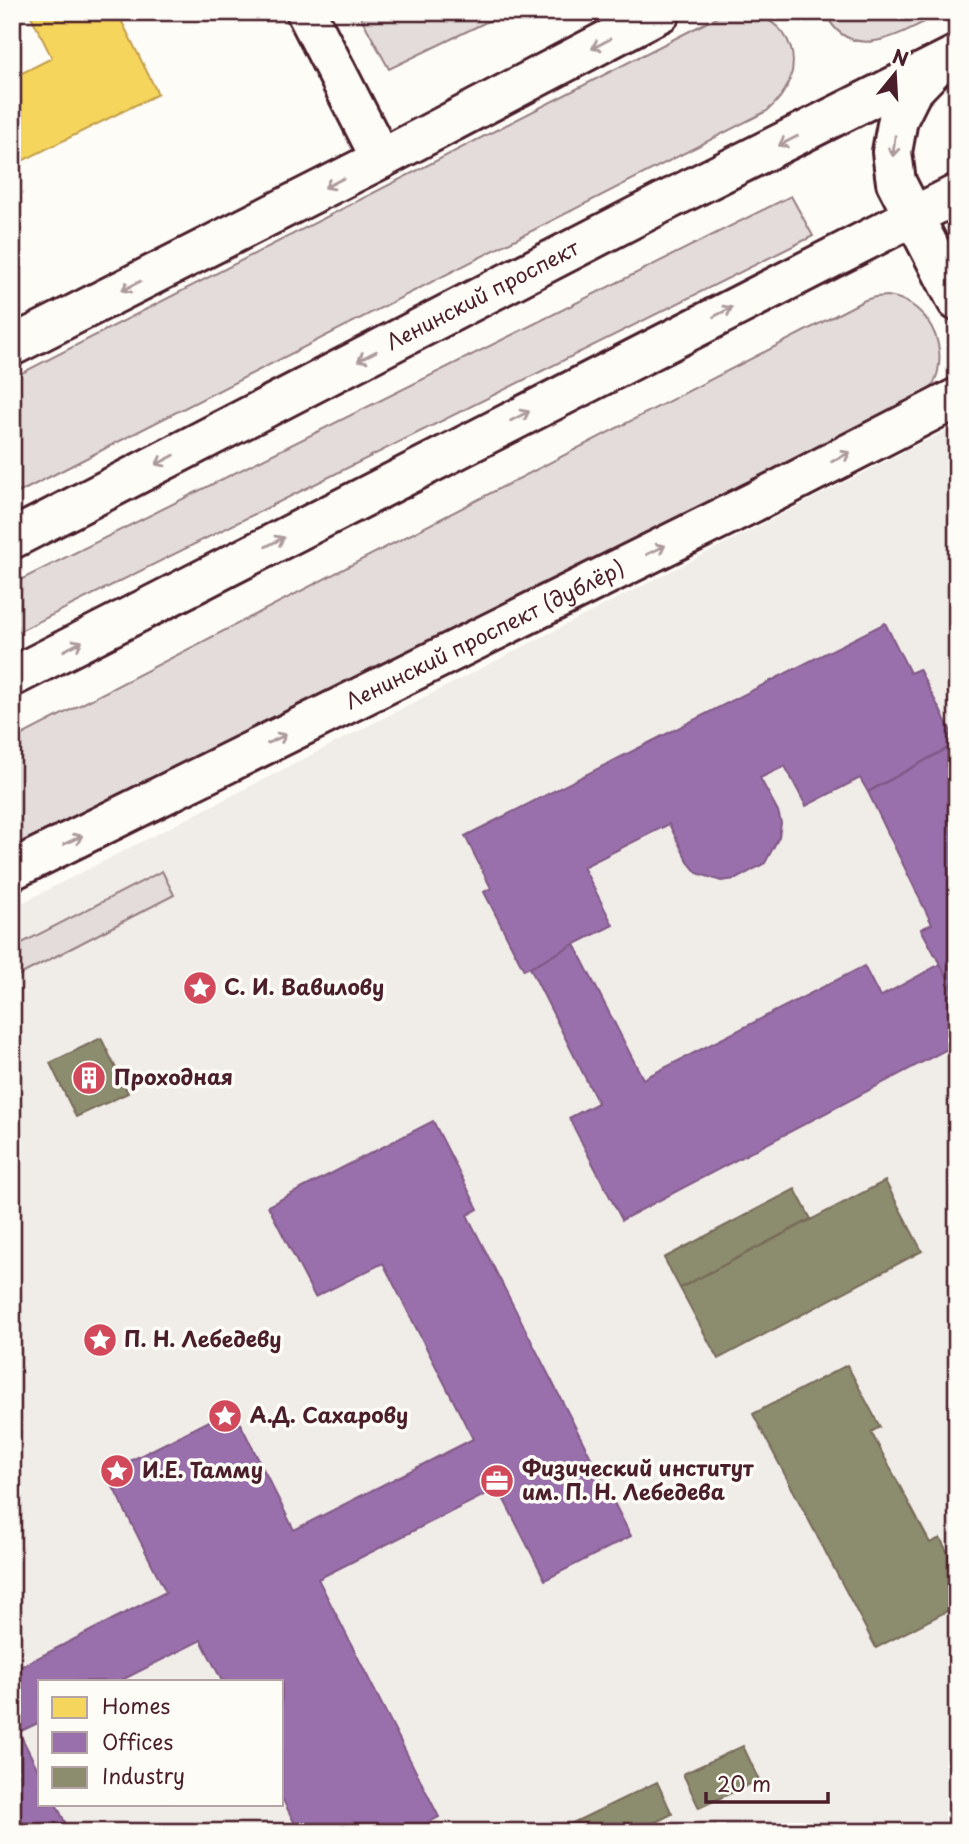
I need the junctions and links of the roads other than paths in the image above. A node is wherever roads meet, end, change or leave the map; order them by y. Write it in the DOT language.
graph roads {
  1 [pos="306,12"];
  2 [pos="661,12"];
  3 [pos="946,61"];
  4 [pos="381,159"];
  5 [pos="957,194"];
  6 [pos="914,215"];
  7 [pos="957,301"];
  8 [pos="12,346"];
  9 [pos="957,398"];
  10 [pos="12,539"];
  11 [pos="12,677"];
  12 [pos="12,870"];
  1 -- 4 [label="street"];
  2 -- 4 [label="street, one-way"];
  3 -- 6 [label="street, one-way"];
  3 -- 10 [label="street, Ленинский проспект, one-way"];
  4 -- 8 [label="street, one-way"];
  5 -- 6 [label="street"];
  6 -- 7 [label="street"];
  11 -- 6 [label="street, one-way"];
  12 -- 9 [label="street, Ленинский проспект (дублёр), one-way"];
}
